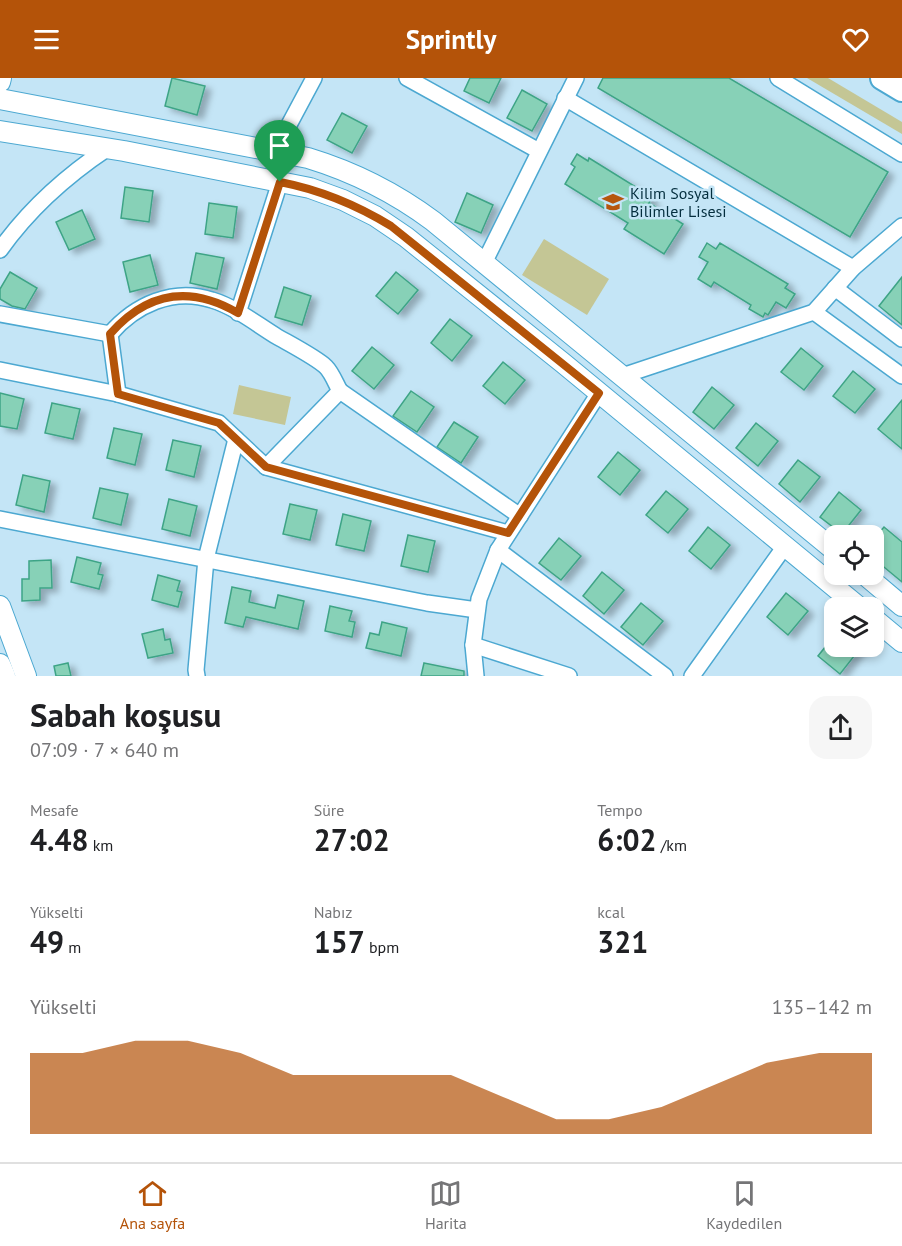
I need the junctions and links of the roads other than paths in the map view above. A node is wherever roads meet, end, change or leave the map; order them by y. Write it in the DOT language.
graph roads {
  1 [pos="314,78"];
  2 [pos="407,78"];
  3 [pos="778,78"];
  4 [pos="882,78"];
  5 [pos="570,80"];
  6 [pos="902,90"];
  7 [pos="566,98"];
  8 [pos="0,99"];
  9 [pos="0,131"];
  10 [pos="108,148"];
  11 [pos="275,152"];
  12 [pos="539,152"];
  13 [pos="902,154"];
  14 [pos="280,182"];
  15 [pos="902,226"];
  16 [pos="0,250"];
  17 [pos="484,263"];
  18 [pos="853,268"];
  19 [pos="835,288"];
  20 [pos="814,312"];
  21 [pos="238,313"];
  22 [pos="0,314"];
  23 [pos="110,334"];
  24 [pos="902,339"];
  25 [pos="0,370"];
  26 [pos="622,376"];
  27 [pos="902,376"];
  28 [pos="340,391"];
  29 [pos="599,393"];
  30 [pos="118,394"];
  31 [pos="236,439"];
  32 [pos="266,467"];
  33 [pos="520,516"];
  34 [pos="0,519"];
  35 [pos="508,533"];
  36 [pos="824,542"];
  37 [pos="785,546"];
  38 [pos="498,550"];
  39 [pos="206,559"];
  40 [pos="877,585"];
  41 [pos="847,597"];
  42 [pos="0,606"];
  43 [pos="902,606"];
  44 [pos="477,610"];
  45 [pos="884,627"];
  46 [pos="902,642"];
  47 [pos="473,645"];
  48 [pos="0,664"];
  49 [pos="5,676"];
  50 [pos="26,676"];
  51 [pos="197,676"];
  52 [pos="476,676"];
  53 [pos="569,676"];
  54 [pos="665,676"];
  55 [pos="692,676"];
  1 -- 11 [label="street"];
  2 -- 12 [label="street"];
  3 -- 13 [label="street"];
  4 -- 6 [label="main road"];
  5 -- 7 [label="street"];
  7 -- 12 [label="street"];
  7 -- 18 [label="street"];
  8 -- 11 [label="street"];
  9 -- 10 [label="street"];
  10 -- 14 [label="street"];
  10 -- 16 [label="street"];
  11 -- 17 [label="street"];
  12 -- 17 [label="street"];
  14 -- 21 [label="street"];
  14 -- 29 [label="street"];
  15 -- 18 [label="street"];
  17 -- 26 [label="street"];
  18 -- 19 [label="street"];
  19 -- 20 [label="street"];
  19 -- 24 [label="street"];
  20 -- 26 [label="street"];
  20 -- 27 [label="street"];
  21 -- 23 [label="street"];
  21 -- 28 [label="street"];
  22 -- 23 [label="street"];
  23 -- 30 [label="street"];
  25 -- 30 [label="street"];
  26 -- 36 [label="street"];
  28 -- 32 [label="street"];
  28 -- 33 [label="street"];
  29 -- 33 [label="street"];
  29 -- 37 [label="street"];
  30 -- 31 [label="street"];
  31 -- 32 [label="street"];
  31 -- 39 [label="street"];
  32 -- 35 [label="street"];
  33 -- 35 [label="street"];
  34 -- 39 [label="street"];
  35 -- 38 [label="street"];
  37 -- 41 [label="street"];
  37 -- 55 [label="street"];
  38 -- 44 [label="street"];
  38 -- 54 [label="street"];
  39 -- 44 [label="street"];
  39 -- 51 [label="street"];
  40 -- 43 [label="street"];
  42 -- 50 [label="street"];
  44 -- 47 [label="street"];
  45 -- 46 [label="street"];
  47 -- 52 [label="street"];
  47 -- 53 [label="street"];
  48 -- 49 [label="street"];
}
